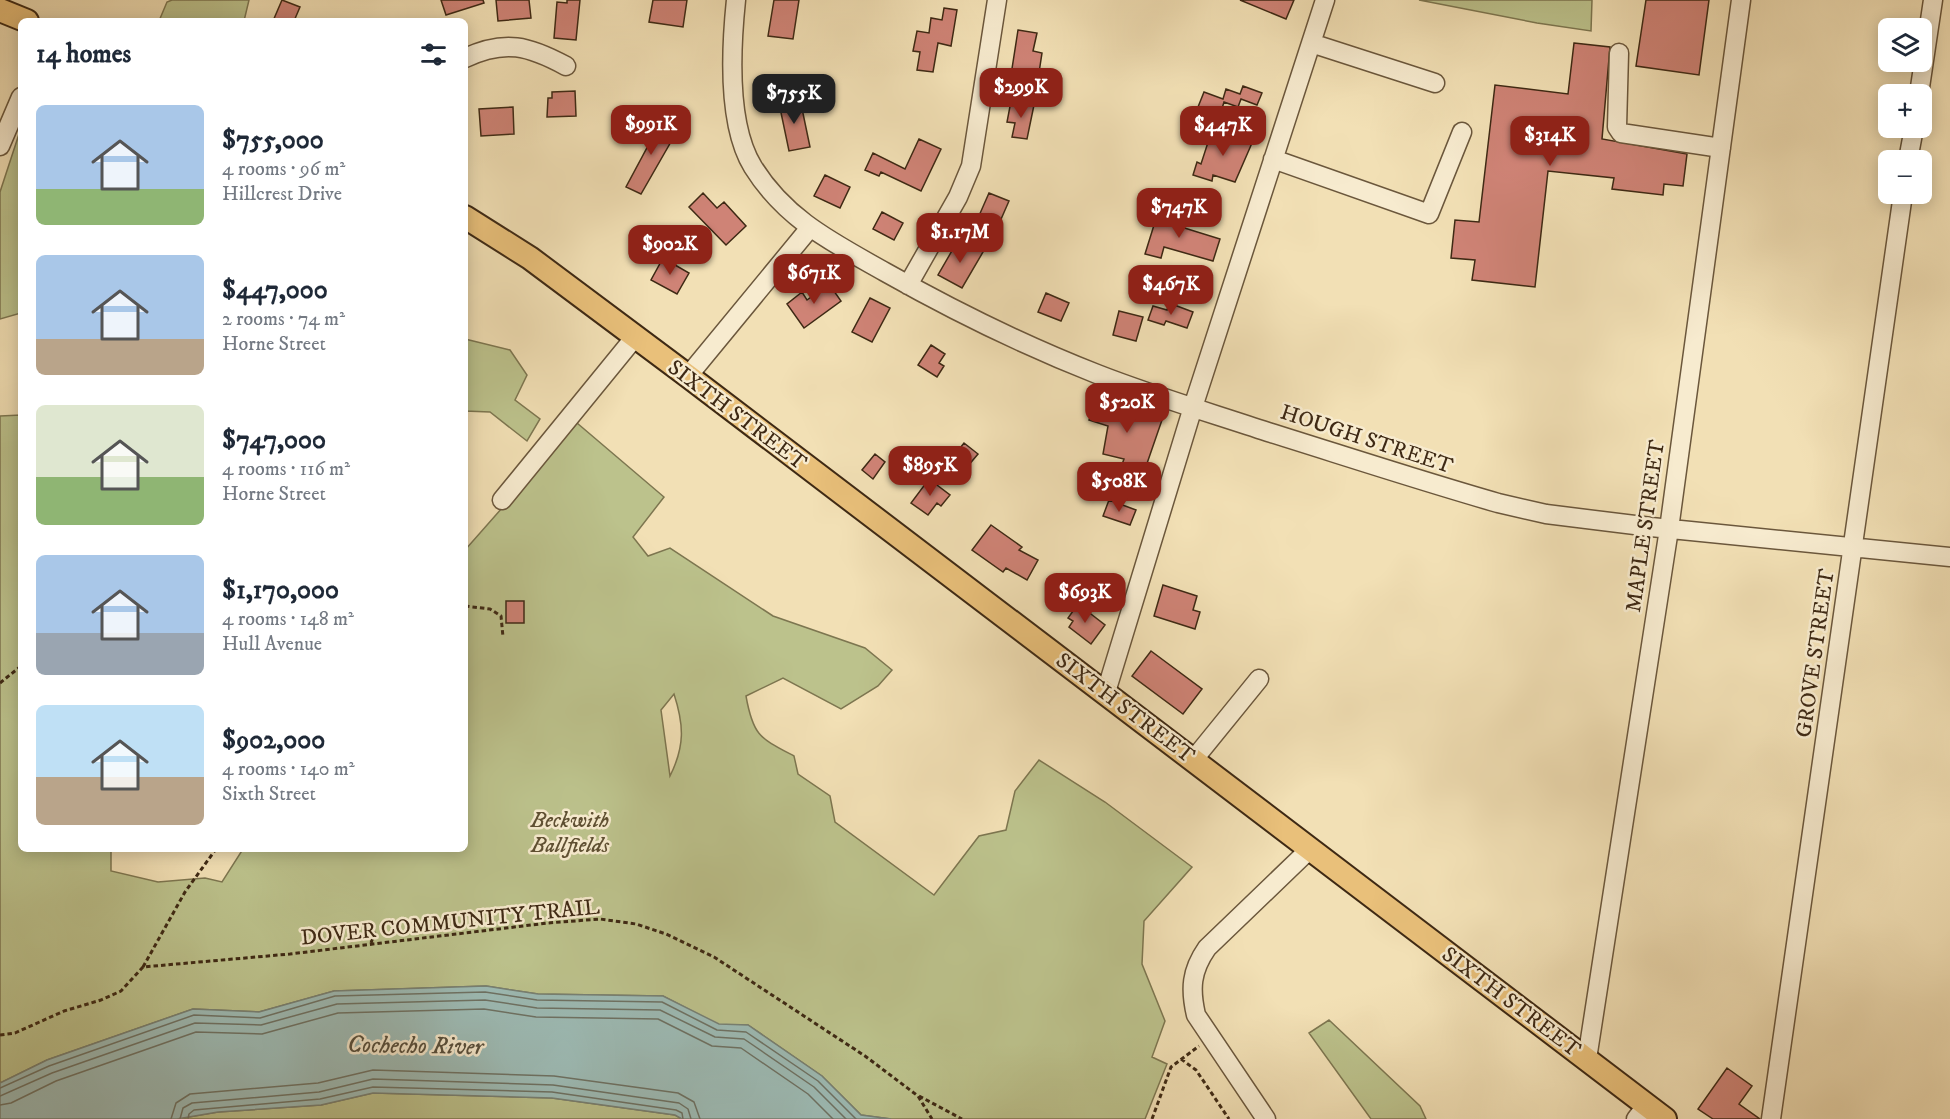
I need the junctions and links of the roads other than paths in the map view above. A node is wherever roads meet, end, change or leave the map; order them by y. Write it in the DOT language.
graph roads {
  1 [pos="735,0"];
  2 [pos="997,0"];
  3 [pos="1325,0"];
  4 [pos="1742,0"];
  5 [pos="1933,0"];
  6 [pos="0,10"];
  7 [pos="20,18"];
  8 [pos="1311,43"];
  9 [pos="1619,53"];
  10 [pos="468,57"];
  11 [pos="566,66"];
  12 [pos="1435,83"];
  13 [pos="1920,84"];
  14 [pos="18,104"];
  15 [pos="1462,132"];
  16 [pos="0,146"];
  17 [pos="1721,148"];
  18 [pos="1273,159"];
  19 [pos="1902,204"];
  20 [pos="468,219"];
  21 [pos="809,229"];
  22 [pos="908,285"];
  23 [pos="635,338"];
  24 [pos="687,376"];
  25 [pos="1193,407"];
  26 [pos="502,500"];
  27 [pos="1669,529"];
  28 [pos="1854,547"];
  29 [pos="1950,557"];
  30 [pos="1259,679"];
  31 [pos="1106,692"];
  32 [pos="1194,759"];
  33 [pos="1311,848"];
  34 [pos="1587,1059"];
  35 [pos="1642,1112"];
  36 [pos="1266,1119"];
  37 [pos="1665,1119"];
  38 [pos="1771,1119"];
  1 -- 21 [label="street, HOUGH STREET"];
  2 -- 22 [label="street"];
  3 -- 8 [label="street"];
  4 -- 17 [label="street, MAPLE STREET"];
  5 -- 13 [label="street"];
  6 -- 7 [label="main road"];
  8 -- 12 [label="street"];
  8 -- 18 [label="street"];
  9 -- 17 [label="street"];
  10 -- 11 [label="street"];
  14 -- 16 [label="street"];
  15 -- 18 [label="street"];
  17 -- 27 [label="street, MAPLE STREET"];
  18 -- 25 [label="street"];
  19 -- 28 [label="street, GROVE STREET"];
  20 -- 23 [label="main road, SIXTH STREET"];
  21 -- 22 [label="street, HOUGH STREET"];
  21 -- 24 [label="street"];
  22 -- 25 [label="street, HOUGH STREET"];
  23 -- 24 [label="main road, SIXTH STREET"];
  23 -- 26 [label="street"];
  24 -- 31 [label="main road, SIXTH STREET"];
  25 -- 27 [label="street, HOUGH STREET"];
  25 -- 31 [label="street"];
  27 -- 28 [label="street, HOUGH STREET"];
  27 -- 34 [label="street, MAPLE STREET"];
  28 -- 29 [label="street, HOUGH STREET"];
  28 -- 38 [label="street, GROVE STREET"];
  30 -- 32 [label="street"];
  31 -- 32 [label="main road, SIXTH STREET"];
  32 -- 33 [label="main road, SIXTH STREET"];
  33 -- 34 [label="main road, SIXTH STREET"];
  33 -- 36 [label="street"];
  34 -- 35 [label="main road, SIXTH STREET"];
  35 -- 37 [label="main road, SIXTH STREET"];
}
